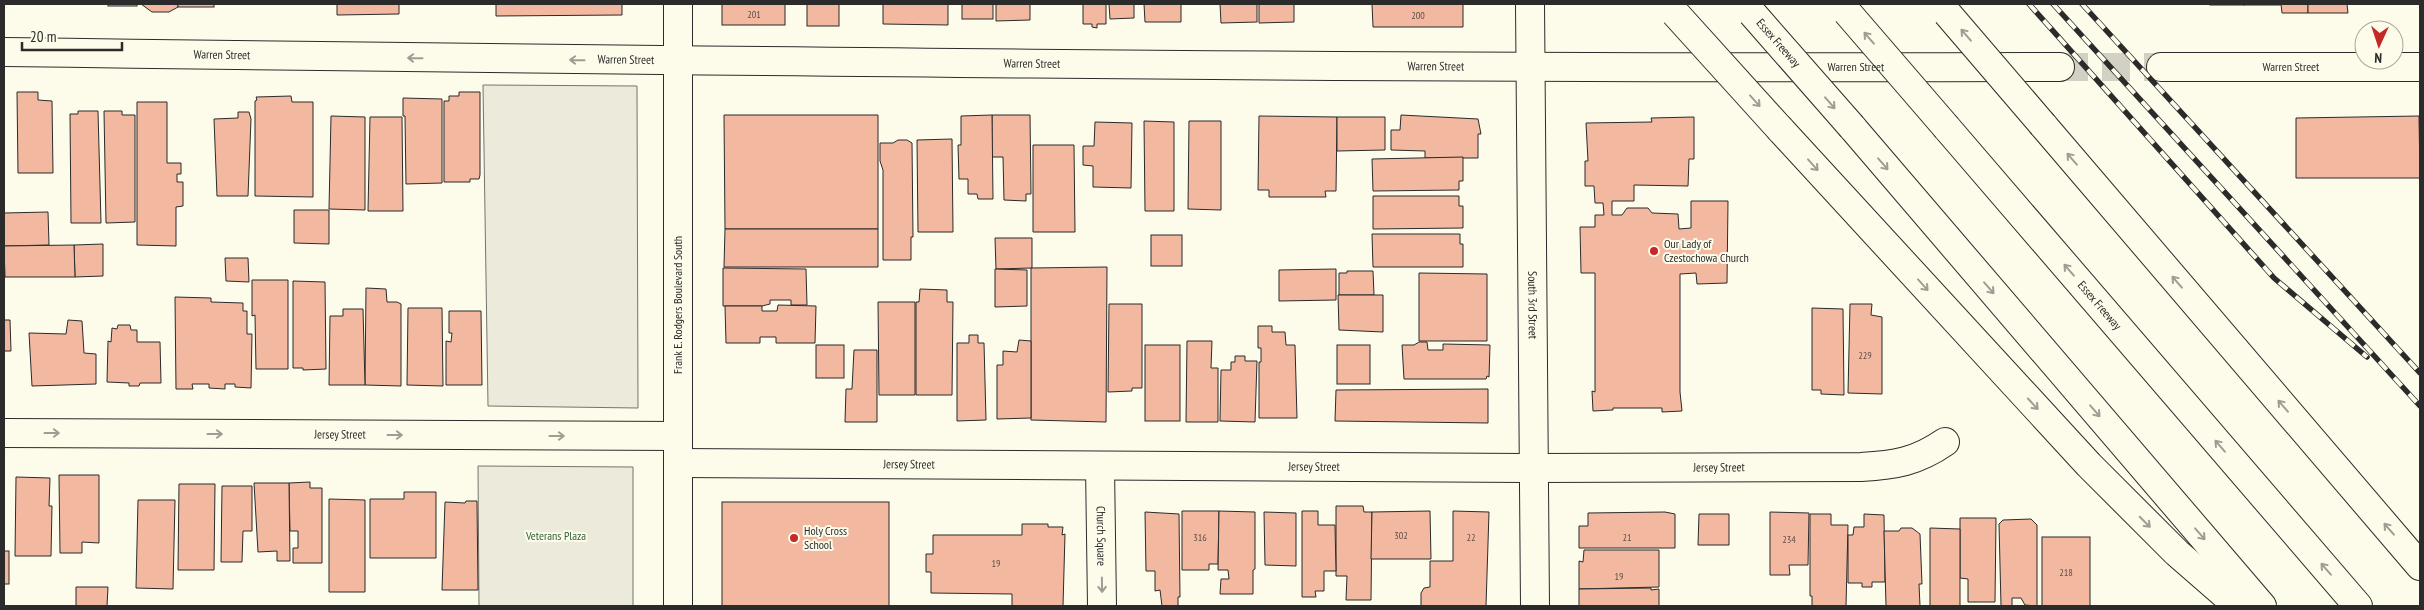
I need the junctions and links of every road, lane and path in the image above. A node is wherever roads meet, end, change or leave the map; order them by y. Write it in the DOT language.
graph roads {
  1 [pos="678,4"];
  2 [pos="1530,4"];
  3 [pos="1671,8"];
  4 [pos="1748,8"];
  5 [pos="1843,8"];
  6 [pos="1943,8"];
  7 [pos="4,52"];
  8 [pos="678,61"];
  9 [pos="2161,67"];
  10 [pos="2420,67"];
  11 [pos="2060,68"];
  12 [pos="1530,69"];
  13 [pos="4,433"];
  14 [pos="678,436"];
  15 [pos="1945,442"];
  16 [pos="678,464"];
  17 [pos="1100,466"];
  18 [pos="1534,468"];
  19 [pos="2420,566"];
  20 [pos="678,606"];
  21 [pos="1102,606"];
  22 [pos="1535,606"];
  23 [pos="2238,606"];
  24 [pos="2262,606"];
  25 [pos="2358,606"];
  1 -- 8 [label="main road, Frank E. Rodgers Boulevard South"];
  2 -- 12 [label="main road, South 3rd Street"];
  3 -- 23 [label="main road, one-way, bridge"];
  4 -- 24 [label="main road, Essex Freeway, one-way, bridge"];
  25 -- 5 [label="main road, Essex Freeway, one-way, bridge"];
  19 -- 6 [label="main road, one-way, bridge"];
  8 -- 7 [label="main road, Warren Street, one-way"];
  8 -- 12 [label="main road, Warren Street"];
  8 -- 14 [label="main road, Frank E. Rodgers Boulevard South"];
  9 -- 10 [label="main road, Warren Street"];
  11 -- 12 [label="main road, Warren Street"];
  12 -- 18 [label="main road, South 3rd Street"];
  13 -- 14 [label="main road, Jersey Street, one-way"];
  14 -- 16 [label="main road, Frank E. Rodgers Boulevard South"];
  15 -- 18 [label="main road, Jersey Street"];
  16 -- 17 [label="main road, Jersey Street"];
  16 -- 20 [label="main road, Frank E. Rodgers Boulevard South"];
  17 -- 18 [label="main road, Jersey Street"];
  17 -- 21 [label="main road, Church Square, one-way"];
  18 -- 22 [label="main road, South 3rd Street"];
}
